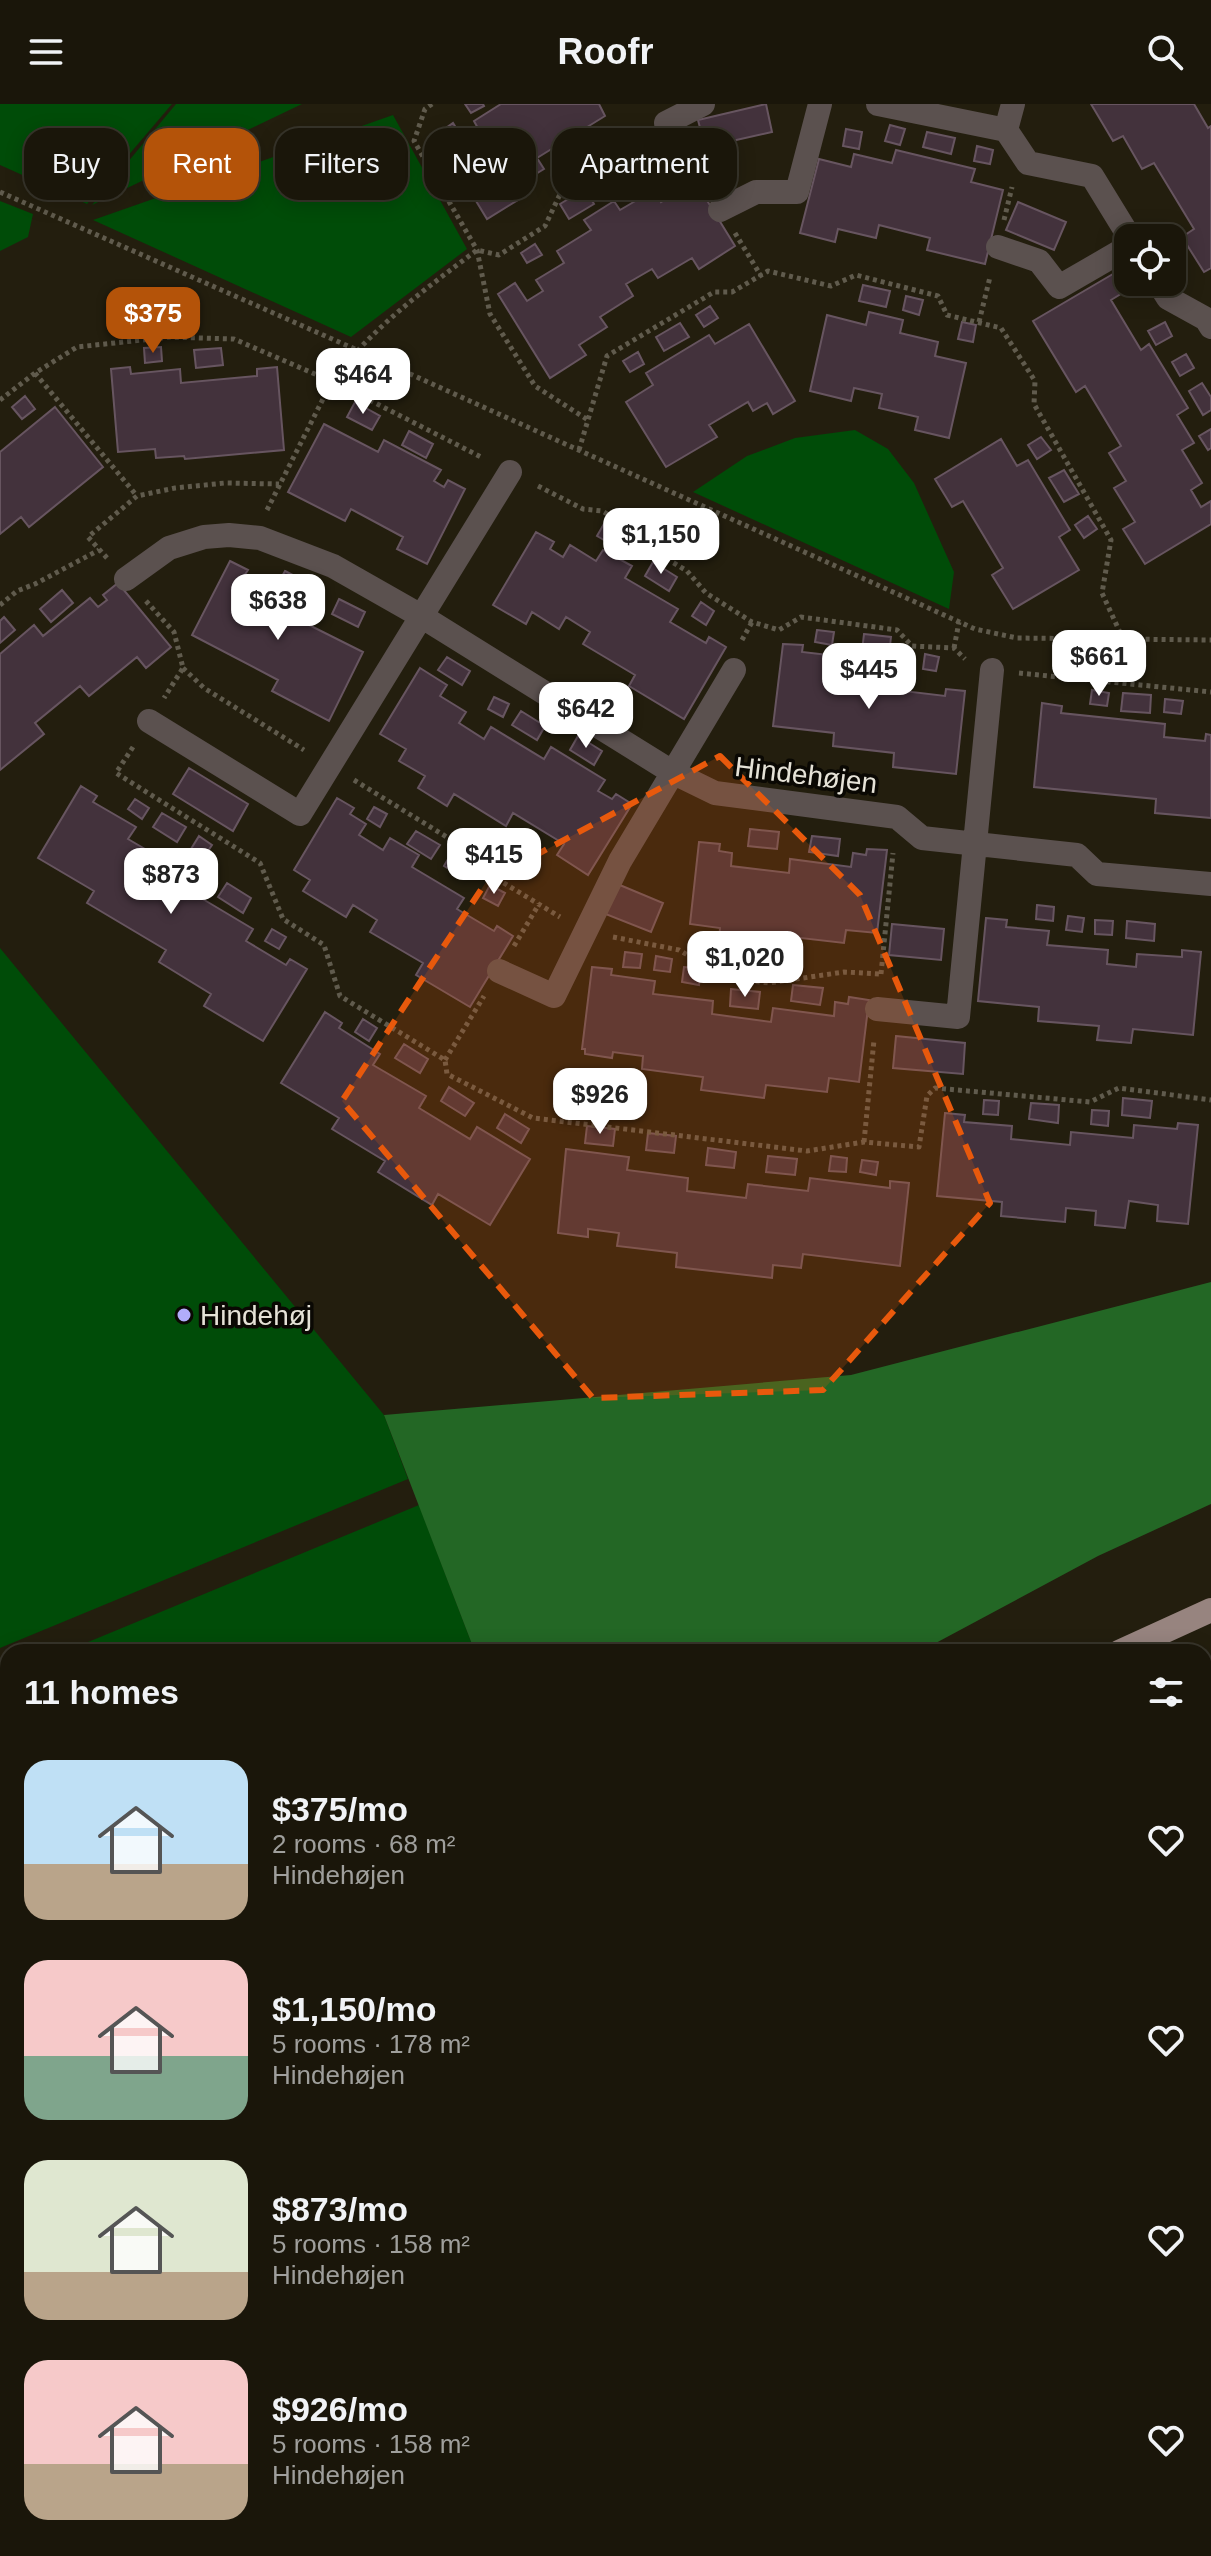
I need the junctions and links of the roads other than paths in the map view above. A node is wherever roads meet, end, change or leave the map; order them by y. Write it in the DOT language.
graph roads {
  1 [pos="703,104"];
  2 [pos="820,104"];
  3 [pos="878,104"];
  4 [pos="1013,104"];
  5 [pos="666,123"];
  6 [pos="1006,130"];
  7 [pos="720,210"];
  8 [pos="1121,224"];
  9 [pos="998,247"];
  10 [pos="1114,255"];
  11 [pos="1167,296"];
  12 [pos="1211,327"];
  13 [pos="510,472"];
  14 [pos="126,579"];
  15 [pos="421,616"];
  16 [pos="734,670"];
  17 [pos="992,670"];
  18 [pos="149,721"];
  19 [pos="672,772"];
  20 [pos="976,844"];
  21 [pos="1211,884"];
  22 [pos="499,971"];
  23 [pos="877,1009"];
  24 [pos="1211,1610"];
  25 [pos="1137,1644"];
  1 -- 5 [label="street"];
  2 -- 7 [label="street"];
  3 -- 6 [label="street"];
  4 -- 6 [label="street"];
  6 -- 8 [label="street"];
  9 -- 10 [label="street"];
  11 -- 12 [label="street"];
  13 -- 15 [label="street"];
  14 -- 15 [label="street, Hindehøjen"];
  15 -- 18 [label="street"];
  15 -- 19 [label="street, Hindehøjen"];
  16 -- 19 [label="street"];
  17 -- 20 [label="street"];
  19 -- 20 [label="street, Hindehøjen"];
  19 -- 22 [label="street"];
  20 -- 21 [label="street, Hindehøjen"];
  20 -- 23 [label="street"];
  24 -- 25 [label="main road"];
}
